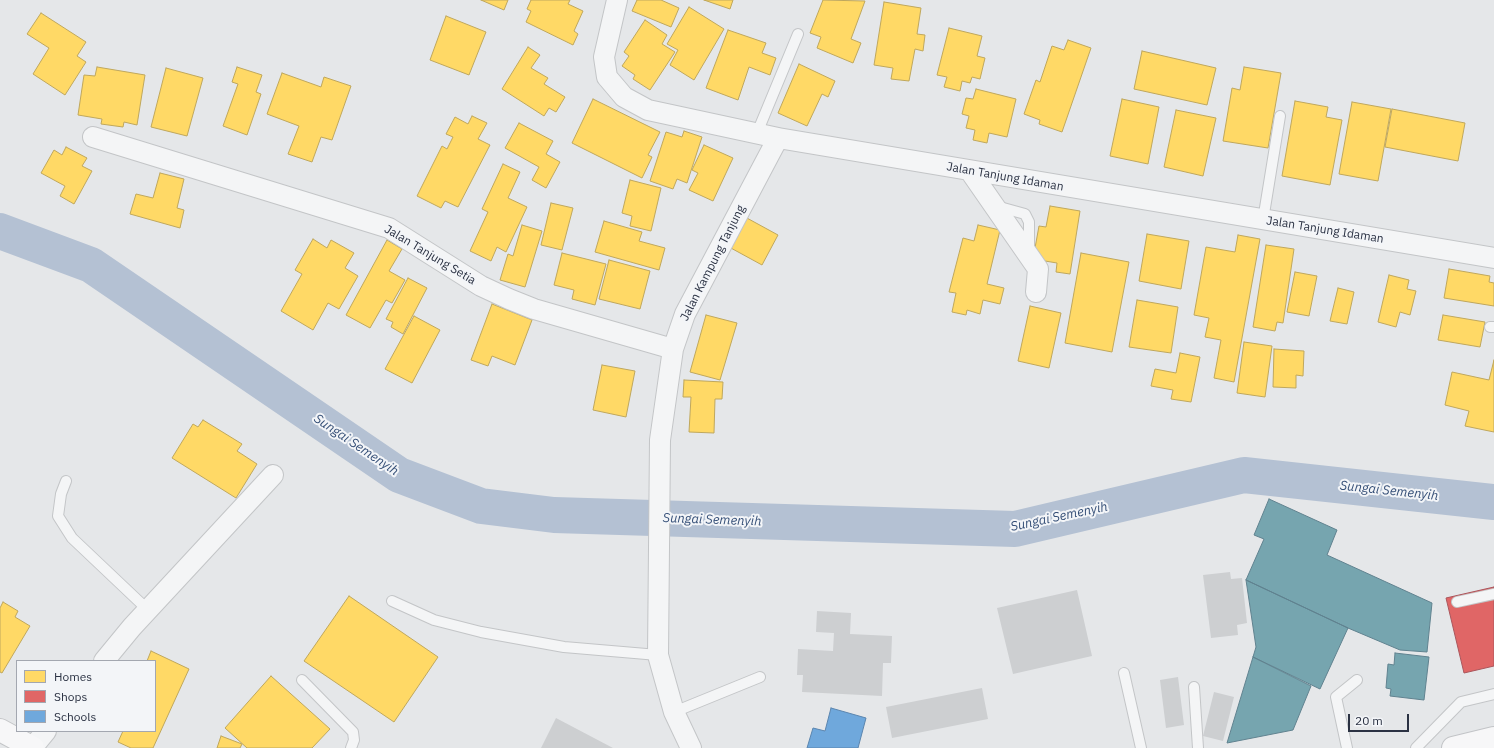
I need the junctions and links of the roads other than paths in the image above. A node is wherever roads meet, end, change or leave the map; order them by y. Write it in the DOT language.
graph roads {
  1 [pos="617,0"];
  2 [pos="798,34"];
  3 [pos="1280,116"];
  4 [pos="757,133"];
  5 [pos="93,137"];
  6 [pos="778,138"];
  7 [pos="970,171"];
  8 [pos="1263,220"];
  9 [pos="1494,258"];
  10 [pos="1036,292"];
  11 [pos="672,349"];
  12 [pos="273,475"];
  13 [pos="66,481"];
  14 [pos="1494,594"];
  15 [pos="392,601"];
  16 [pos="1457,602"];
  17 [pos="148,610"];
  18 [pos="658,655"];
  19 [pos="105,660"];
  20 [pos="1124,673"];
  21 [pos="760,677"];
  22 [pos="302,680"];
  23 [pos="1357,680"];
  24 [pos="1194,687"];
  25 [pos="1494,694"];
  26 [pos="674,712"];
  27 [pos="0,730"];
  28 [pos="45,732"];
  29 [pos="1494,738"];
  30 [pos="33,748"];
  31 [pos="351,748"];
  32 [pos="691,748"];
  33 [pos="1140,748"];
  34 [pos="1198,748"];
  35 [pos="1347,748"];
  36 [pos="1416,748"];
  37 [pos="1453,748"];
  1 -- 4 [label="street, Jalan Tanjung Idaman"];
  2 -- 4 [label="lane"];
  3 -- 8 [label="lane"];
  4 -- 6 [label="street, Jalan Tanjung Idaman"];
  5 -- 11 [label="street, Jalan Tanjung Setia"];
  6 -- 7 [label="street, Jalan Tanjung Idaman"];
  6 -- 11 [label="street, Jalan Kampung Tanjung"];
  7 -- 8 [label="street, Jalan Tanjung Idaman"];
  7 -- 10 [label="street"];
  8 -- 9 [label="street, Jalan Tanjung Idaman"];
  11 -- 18 [label="street, Jalan Kampung Tanjung"];
  12 -- 17 [label="street"];
  13 -- 17 [label="lane"];
  14 -- 16 [label="lane"];
  15 -- 18 [label="lane"];
  17 -- 19 [label="street"];
  18 -- 26 [label="street, Jalan Kampung Tanjung"];
  20 -- 33 [label="lane"];
  21 -- 26 [label="lane"];
  22 -- 31 [label="lane"];
  23 -- 35 [label="lane"];
  24 -- 34 [label="lane"];
  25 -- 36 [label="lane"];
  26 -- 32 [label="street, Jalan Kampung Tanjung"];
  27 -- 30 [label="main road"];
  28 -- 30 [label="street"];
  29 -- 37 [label="main road"];
}
